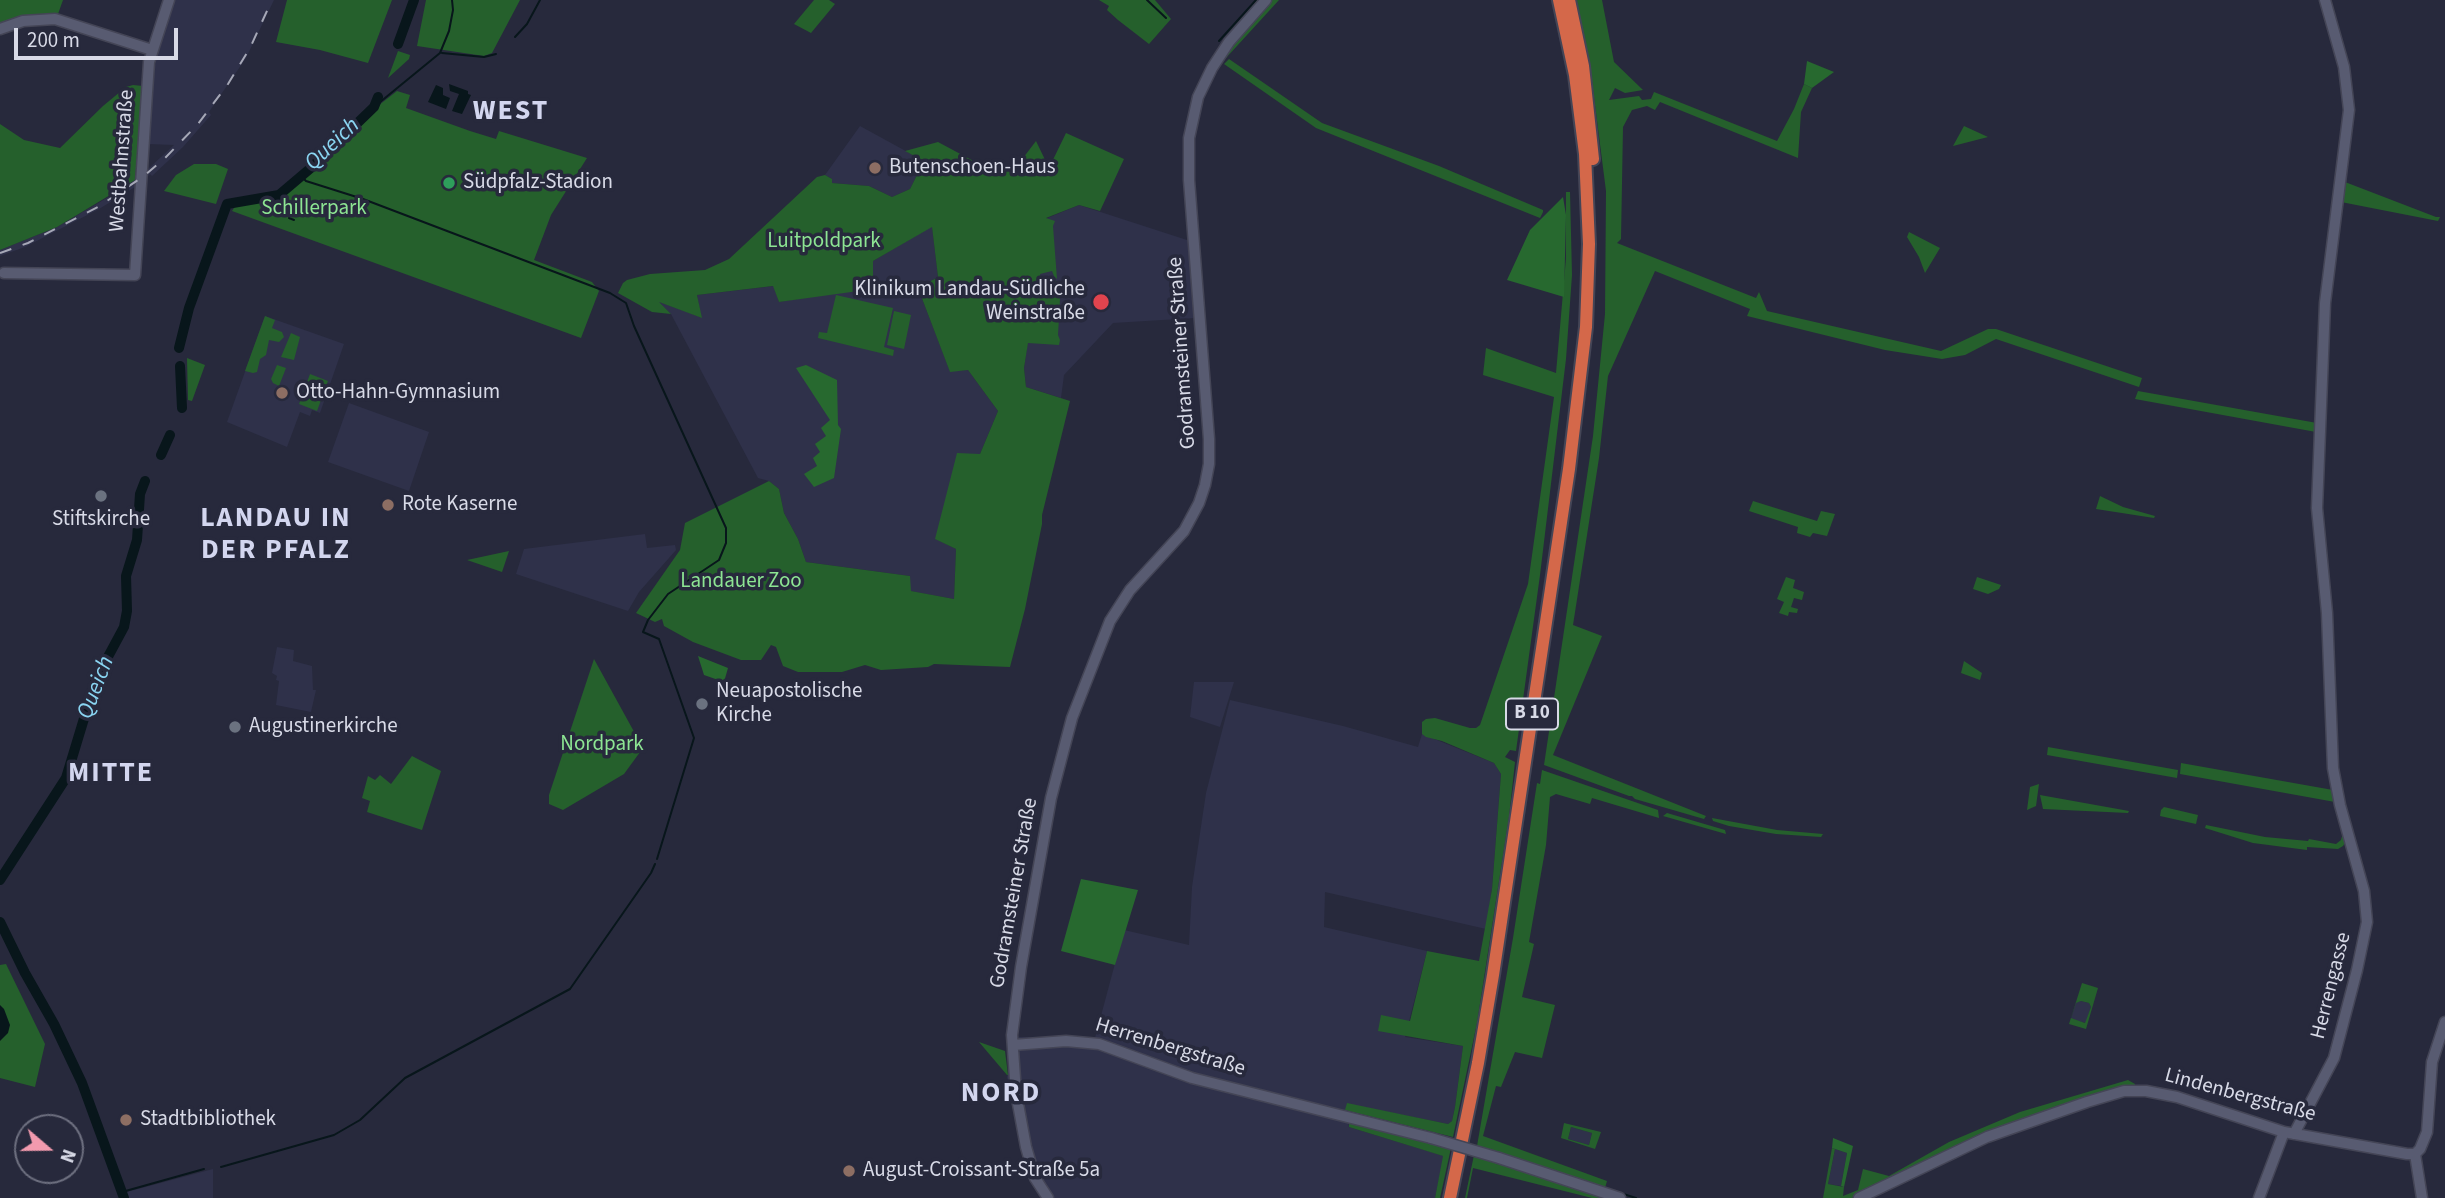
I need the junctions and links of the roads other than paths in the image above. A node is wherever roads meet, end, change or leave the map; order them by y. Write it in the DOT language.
graph roads {
  1 [pos="169,0"];
  2 [pos="1266,0"];
  3 [pos="1559,0"];
  4 [pos="1569,0"];
  5 [pos="2325,0"];
  6 [pos="0,29"];
  7 [pos="152,50"];
  8 [pos="1,274"];
  9 [pos="2445,1022"];
  10 [pos="1013,1045"];
  11 [pos="2289,1133"];
  12 [pos="2415,1154"];
  13 [pos="1048,1198"];
  14 [pos="1450,1198"];
  15 [pos="1458,1198"];
  16 [pos="1620,1198"];
  17 [pos="1859,1198"];
  18 [pos="2259,1198"];
  19 [pos="2422,1198"];
  1 -- 7 [label="street, Westbahnstraße"];
  2 -- 10 [label="street, Godramsteiner Straße"];
  3 -- 14 [label="highway, B 10"];
  4 -- 15 [label="highway, B 10"];
  5 -- 11 [label="street, Herrengasse"];
  6 -- 7 [label="street"];
  7 -- 8 [label="street, Westbahnstraße"];
  9 -- 12 [label="street"];
  10 -- 13 [label="street, Godramsteiner Straße"];
  10 -- 16 [label="street, Herrenbergstraße, bridge"];
  11 -- 12 [label="street, Lindenbergstraße"];
  11 -- 17 [label="street, Lindenbergstraße"];
  11 -- 18 [label="street, Herrengasse"];
  12 -- 19 [label="street"];
}
